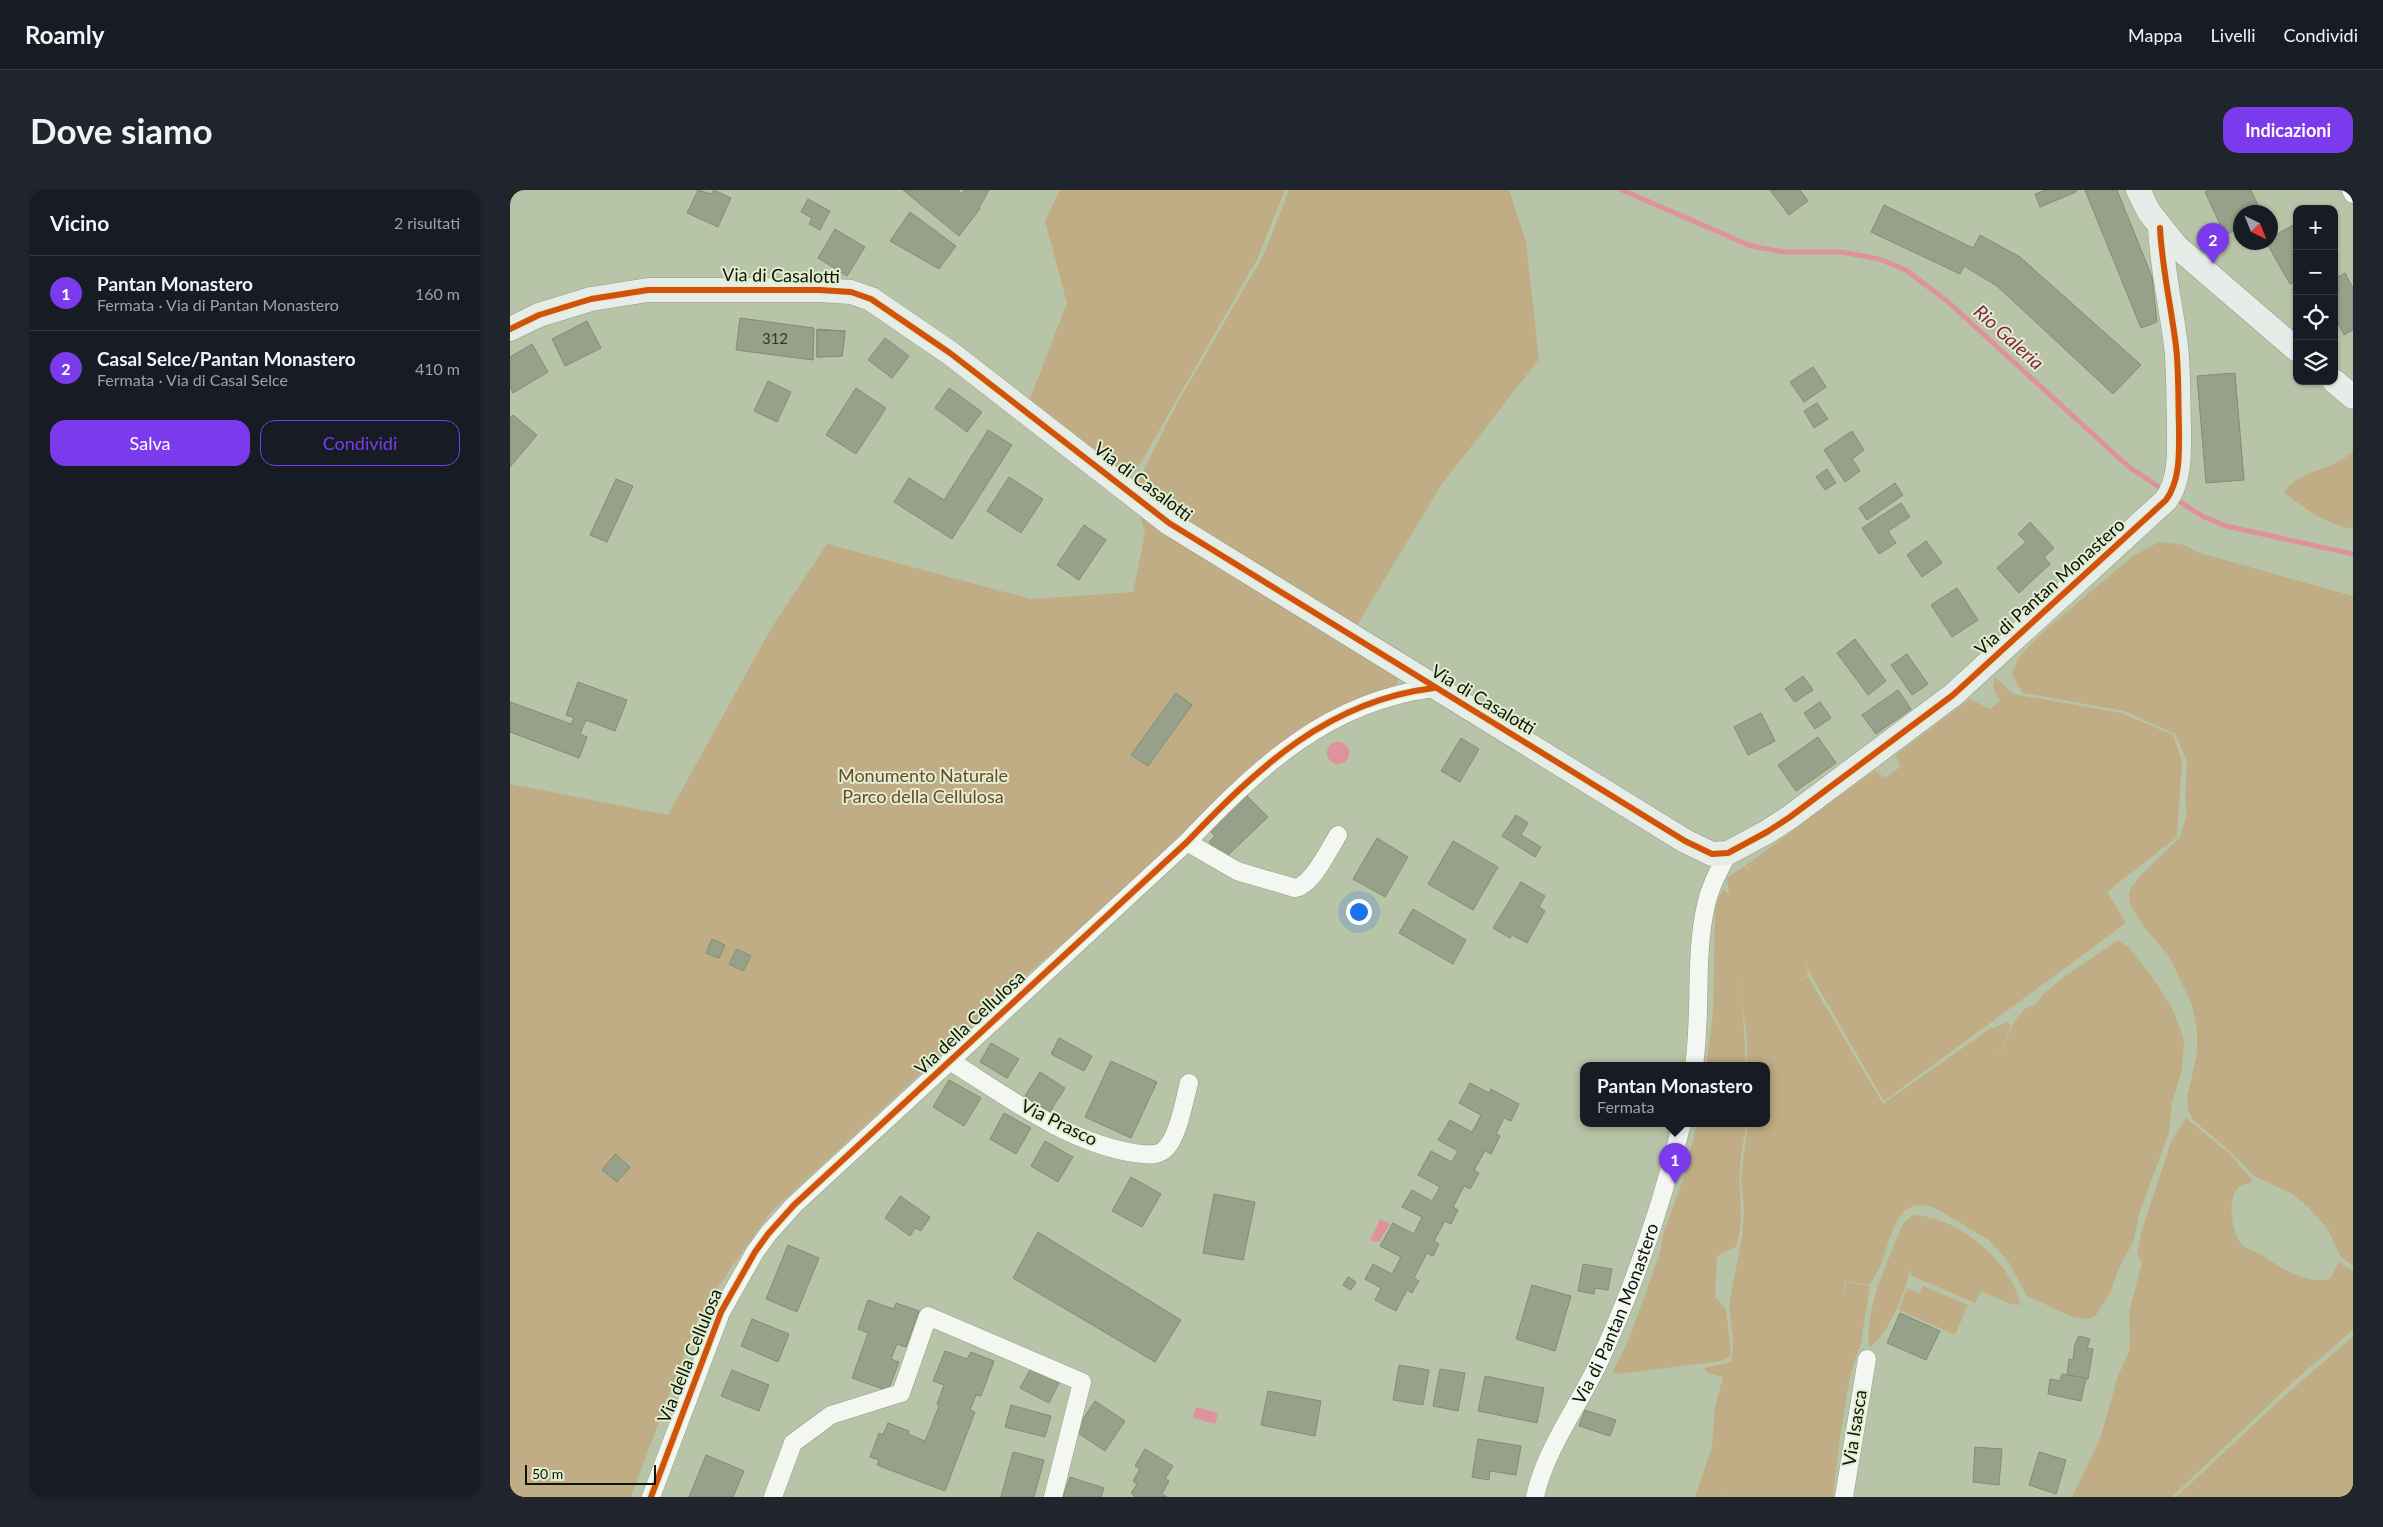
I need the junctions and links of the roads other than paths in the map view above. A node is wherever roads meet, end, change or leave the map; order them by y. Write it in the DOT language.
graph roads {
  1 [pos="2351,190"];
  2 [pos="2140,191"];
  3 [pos="2353,194"];
  4 [pos="2160,228"];
  5 [pos="510,329"];
  6 [pos="2293,347"];
  7 [pos="2338,384"];
  8 [pos="2353,396"];
  9 [pos="1434,688"];
  10 [pos="1338,835"];
  11 [pos="1187,842"];
  12 [pos="1728,853"];
  13 [pos="950,1061"];
  14 [pos="1694,1062"];
  15 [pos="1189,1083"];
  16 [pos="1681,1127"];
  17 [pos="1866,1359"];
  18 [pos="651,1497"];
  19 [pos="773,1497"];
  20 [pos="1053,1497"];
  21 [pos="1535,1497"];
  22 [pos="1844,1497"];
  1 -- 3 [label="street"];
  2 -- 4 [label="street"];
  4 -- 6 [label="street"];
  4 -- 12 [label="street, Via di Pantan Monastero"];
  5 -- 9 [label="street, Via di Casalotti"];
  7 -- 8 [label="street"];
  9 -- 11 [label="street, Via della Cellulosa"];
  9 -- 12 [label="street, Via di Casalotti"];
  10 -- 11 [label="street"];
  11 -- 13 [label="street, Via della Cellulosa"];
  12 -- 14 [label="street"];
  13 -- 15 [label="street, Via Prasco"];
  13 -- 18 [label="street, Via della Cellulosa"];
  16 -- 21 [label="street, Via di Pantan Monastero"];
  17 -- 22 [label="street, Via Isasca"];
  19 -- 20 [label="street"];
}
